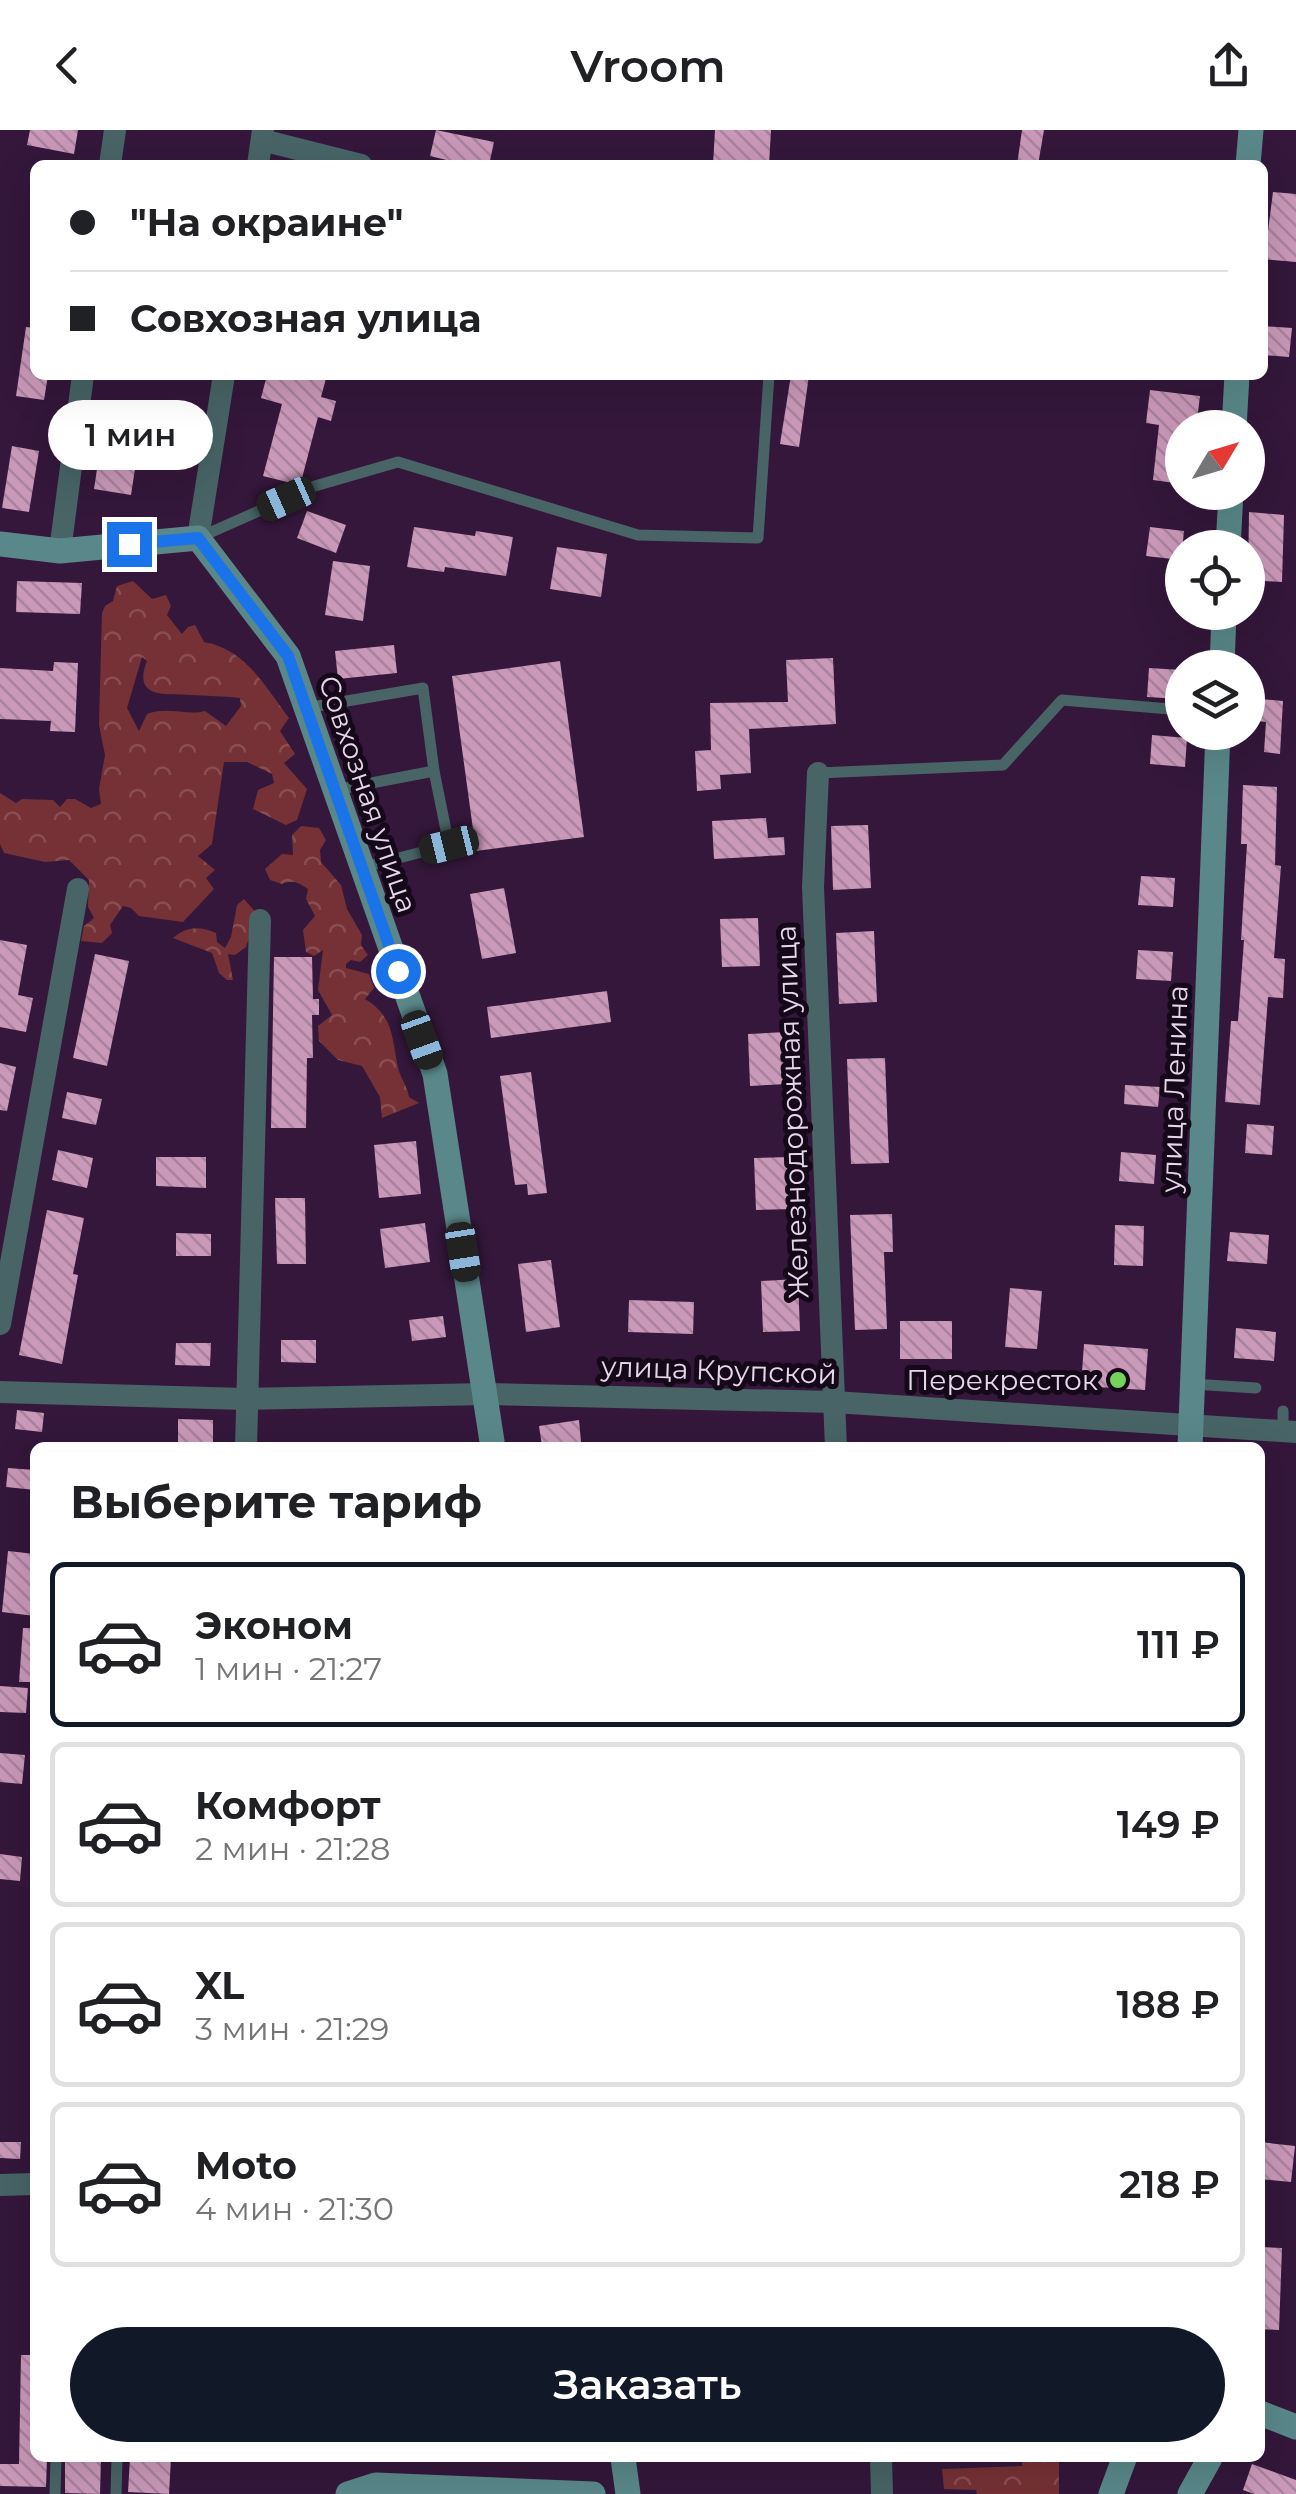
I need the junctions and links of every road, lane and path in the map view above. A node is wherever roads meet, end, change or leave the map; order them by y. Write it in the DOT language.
graph roads {
  1 [pos="115,130"];
  2 [pos="1251,130"];
  3 [pos="262,135"];
  4 [pos="111,160"];
  5 [pos="259,160"];
  6 [pos="344,160"];
  7 [pos="1248,160"];
  8 [pos="82,380"];
  9 [pos="223,380"];
  10 [pos="769,380"];
  11 [pos="1237,380"];
  12 [pos="1235,410"];
  13 [pos="198,538"];
  14 [pos="0,544"];
  15 [pos="60,550"];
  16 [pos="306,708"];
  17 [pos="1165,709"];
  18 [pos="1217,750"];
  19 [pos="434,772"];
  20 [pos="818,773"];
  21 [pos="335,790"];
  22 [pos="360,868"];
  23 [pos="78,890"];
  24 [pos="260,920"];
  25 [pos="0,1324"];
  26 [pos="1192,1384"];
  27 [pos="1256,1388"];
  28 [pos="0,1392"];
  29 [pos="486,1394"];
  30 [pos="245,1398"];
  31 [pos="834,1402"];
  32 [pos="1288,1425"];
  33 [pos="1190,1437"];
  34 [pos="246,1442"];
  35 [pos="492,1442"];
  36 [pos="836,1442"];
  37 [pos="30,2184"];
  38 [pos="0,2185"];
  39 [pos="1266,2411"];
  40 [pos="1296,2427"];
  41 [pos="56,2462"];
  42 [pos="118,2462"];
  43 [pos="624,2462"];
  44 [pos="880,2462"];
  45 [pos="1123,2462"];
  46 [pos="1125,2462"];
  47 [pos="1208,2462"];
  48 [pos="375,2490"];
  49 [pos="54,2494"];
  50 [pos="116,2494"];
  51 [pos="348,2494"];
  52 [pos="594,2494"];
  53 [pos="628,2494"];
  54 [pos="882,2494"];
  55 [pos="1111,2494"];
  56 [pos="1126,2494"];
  57 [pos="1190,2494"];
  1 -- 4 [label="street"];
  2 -- 7 [label="street"];
  3 -- 5 [label="street"];
  3 -- 6 [label="street"];
  8 -- 15 [label="street"];
  9 -- 13 [label="street"];
  10 -- 13 [label="lane"];
  11 -- 12 [label="street"];
  13 -- 15 [label="street"];
  13 -- 16 [label="street, Совхозная улица"];
  14 -- 15 [label="street"];
  16 -- 19 [label="lane"];
  16 -- 21 [label="street, Совхозная улица"];
  17 -- 20 [label="lane"];
  18 -- 26 [label="street, улица Ленина"];
  19 -- 21 [label="lane"];
  19 -- 22 [label="lane"];
  20 -- 31 [label="street, Железнодорожная улица"];
  21 -- 22 [label="street, Совхозная улица"];
  22 -- 29 [label="street, Совхозная улица"];
  23 -- 25 [label="street"];
  24 -- 30 [label="street"];
  26 -- 27 [label="lane"];
  26 -- 33 [label="street, улица Ленина"];
  28 -- 30 [label="street, улица Крупской"];
  29 -- 30 [label="street, улица Крупской"];
  29 -- 31 [label="street, улица Крупской"];
  29 -- 35 [label="street, Совхозная улица"];
  30 -- 34 [label="street"];
  31 -- 33 [label="street, улица Крупской"];
  31 -- 36 [label="street, Железнодорожная улица"];
  32 -- 33 [label="street, улица Крупской"];
  37 -- 38 [label="street"];
  39 -- 40 [label="street"];
  41 -- 49 [label="lane"];
  42 -- 50 [label="lane"];
  43 -- 53 [label="street"];
  44 -- 54 [label="street"];
  45 -- 55 [label="street"];
  46 -- 56 [label="street"];
  47 -- 57 [label="street"];
  48 -- 51 [label="street"];
  48 -- 52 [label="street"];
}
